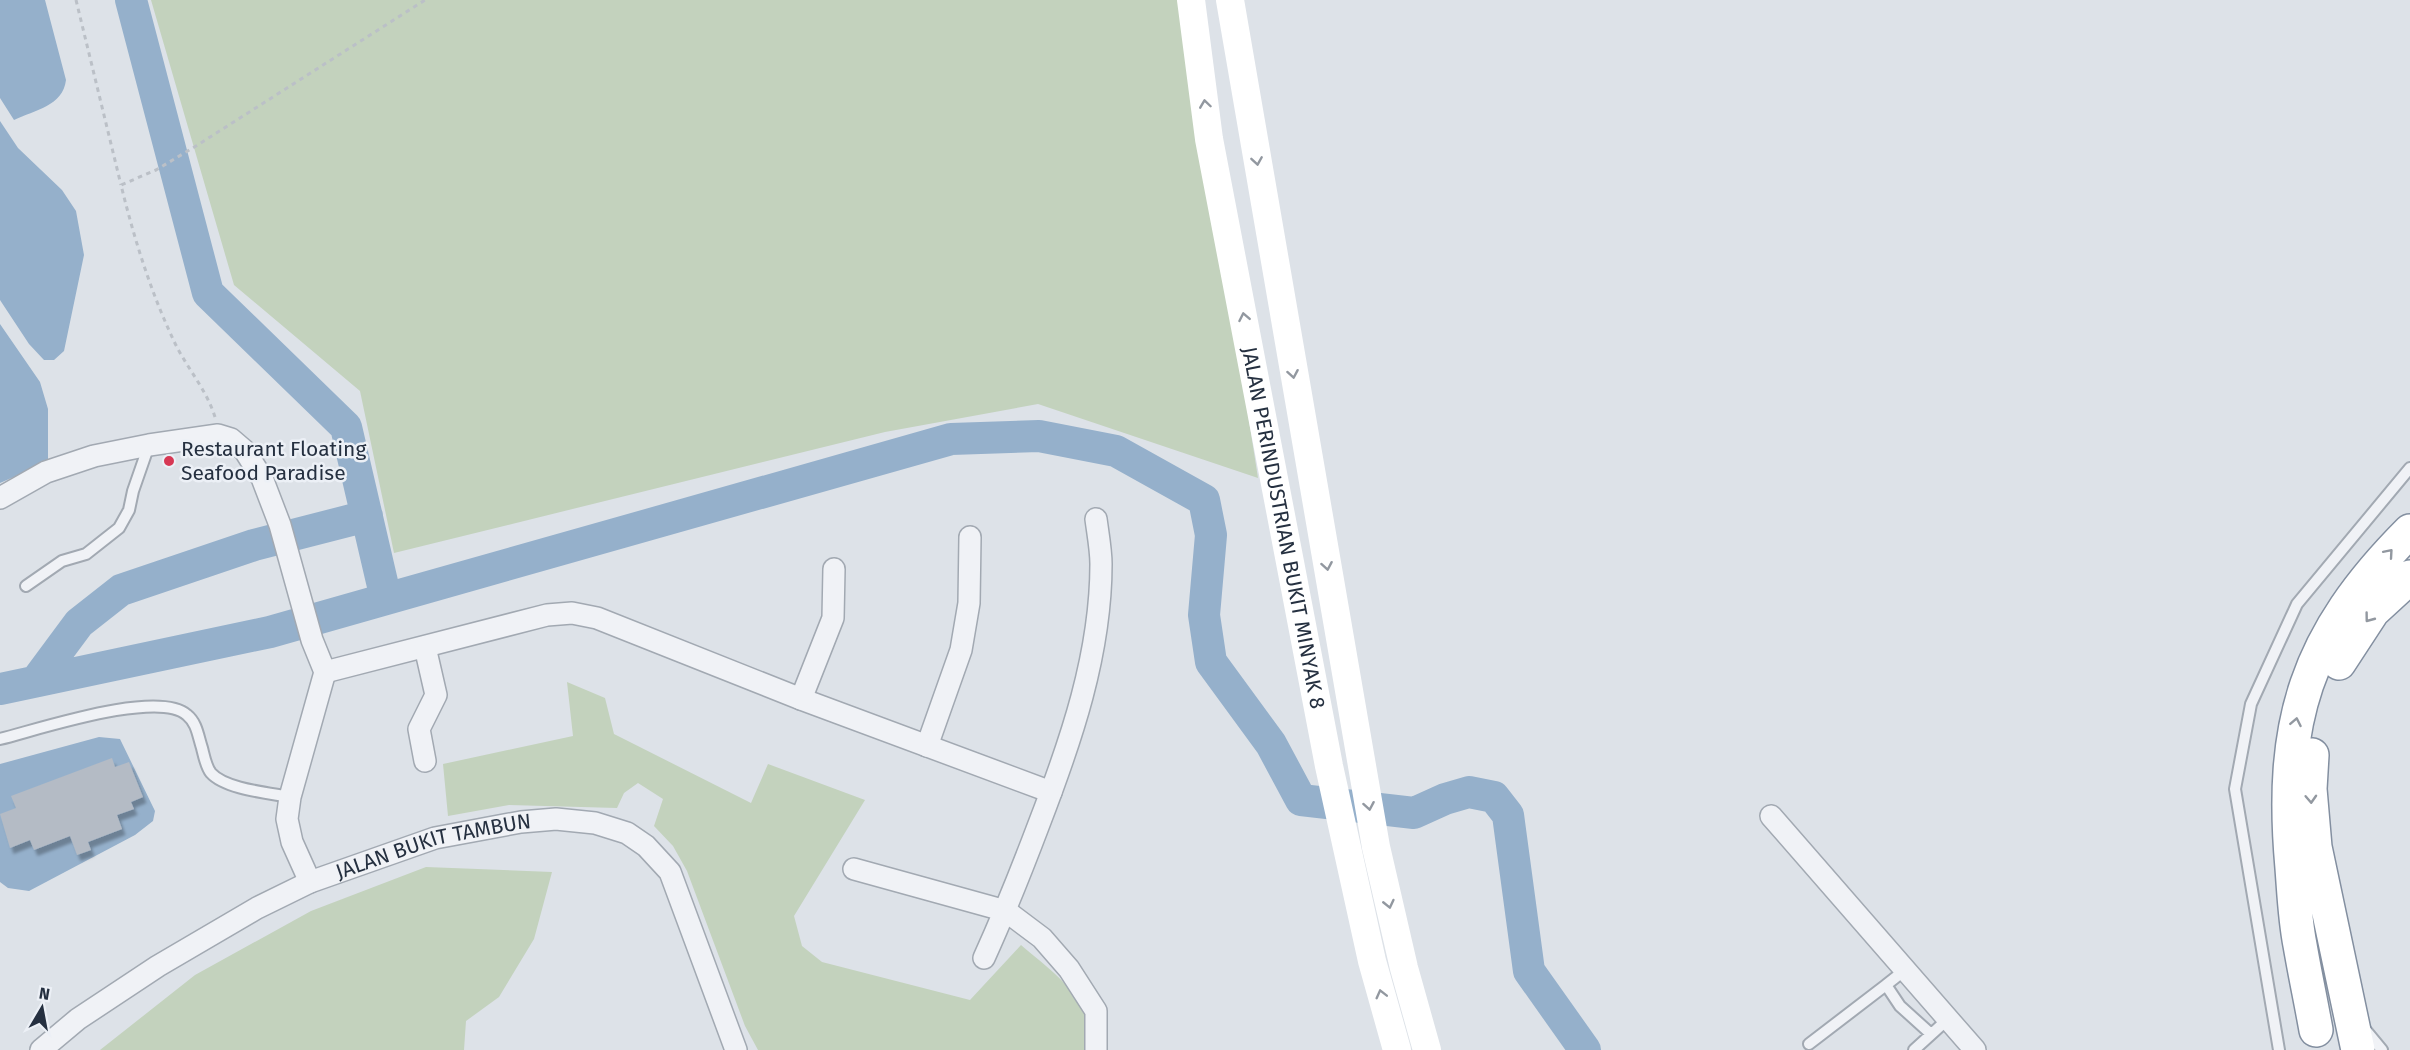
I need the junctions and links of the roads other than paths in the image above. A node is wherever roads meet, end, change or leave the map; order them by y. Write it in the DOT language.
graph roads {
  1 [pos="1191,0"];
  2 [pos="1230,0"];
  3 [pos="1252,128"];
  4 [pos="1209,139"];
  5 [pos="149,445"];
  6 [pos="2410,468"];
  7 [pos="0,498"];
  8 [pos="1096,519"];
  9 [pos="2410,531"];
  10 [pos="970,537"];
  11 [pos="834,569"];
  12 [pos="2410,577"];
  13 [pos="26,586"];
  14 [pos="425,647"];
  15 [pos="326,672"];
  16 [pos="801,699"];
  17 [pos="0,739"];
  18 [pos="927,746"];
  19 [pos="424,761"];
  20 [pos="1052,792"];
  21 [pos="290,797"];
  22 [pos="1771,816"];
  23 [pos="855,869"];
  24 [pos="310,882"];
  25 [pos="1006,911"];
  26 [pos="984,958"];
  27 [pos="1905,970"];
  28 [pos="1886,986"];
  29 [pos="2349,1011"];
  30 [pos="1948,1019"];
  31 [pos="2316,1030"];
  32 [pos="1931,1034"];
  33 [pos="1809,1044"];
  34 [pos="41,1050"];
  35 [pos="736,1050"];
  36 [pos="1096,1050"];
  37 [pos="1397,1050"];
  38 [pos="1427,1050"];
  39 [pos="1914,1050"];
  40 [pos="1975,1050"];
  41 [pos="2279,1050"];
  42 [pos="2358,1050"];
  43 [pos="2382,1050"];
  4 -- 1 [label="street, JALAN PERINDUSTRIAN BUKIT MINYAK 8, one-way"];
  2 -- 3 [label="street, JALAN PERINDUSTRIAN BUKIT MINYAK 8"];
  3 -- 4 [label="street"];
  3 -- 38 [label="street, JALAN PERINDUSTRIAN BUKIT MINYAK 8, one-way"];
  37 -- 4 [label="street, JALAN PERINDUSTRIAN BUKIT MINYAK 8, one-way"];
  5 -- 7 [label="street"];
  5 -- 13 [label="lane"];
  5 -- 15 [label="street"];
  6 -- 41 [label="lane"];
  8 -- 20 [label="street"];
  31 -- 9 [label="highway, one-way"];
  10 -- 18 [label="street"];
  11 -- 16 [label="street"];
  12 -- 29 [label="highway, one-way"];
  14 -- 15 [label="street"];
  14 -- 16 [label="street"];
  14 -- 19 [label="street"];
  15 -- 21 [label="street"];
  16 -- 18 [label="street"];
  17 -- 21 [label="lane"];
  18 -- 20 [label="street"];
  20 -- 25 [label="street"];
  21 -- 24 [label="street"];
  22 -- 27 [label="street"];
  23 -- 25 [label="street"];
  24 -- 34 [label="street, JALAN BUKIT TAMBUN"];
  24 -- 35 [label="street, JALAN BUKIT TAMBUN"];
  25 -- 26 [label="street"];
  25 -- 36 [label="street"];
  27 -- 28 [label="lane"];
  27 -- 30 [label="street"];
  28 -- 32 [label="lane"];
  28 -- 33 [label="lane"];
  29 -- 42 [label="highway"];
  29 -- 43 [label="lane"];
  30 -- 32 [label="lane"];
  30 -- 40 [label="street"];
  32 -- 39 [label="lane"];
}
